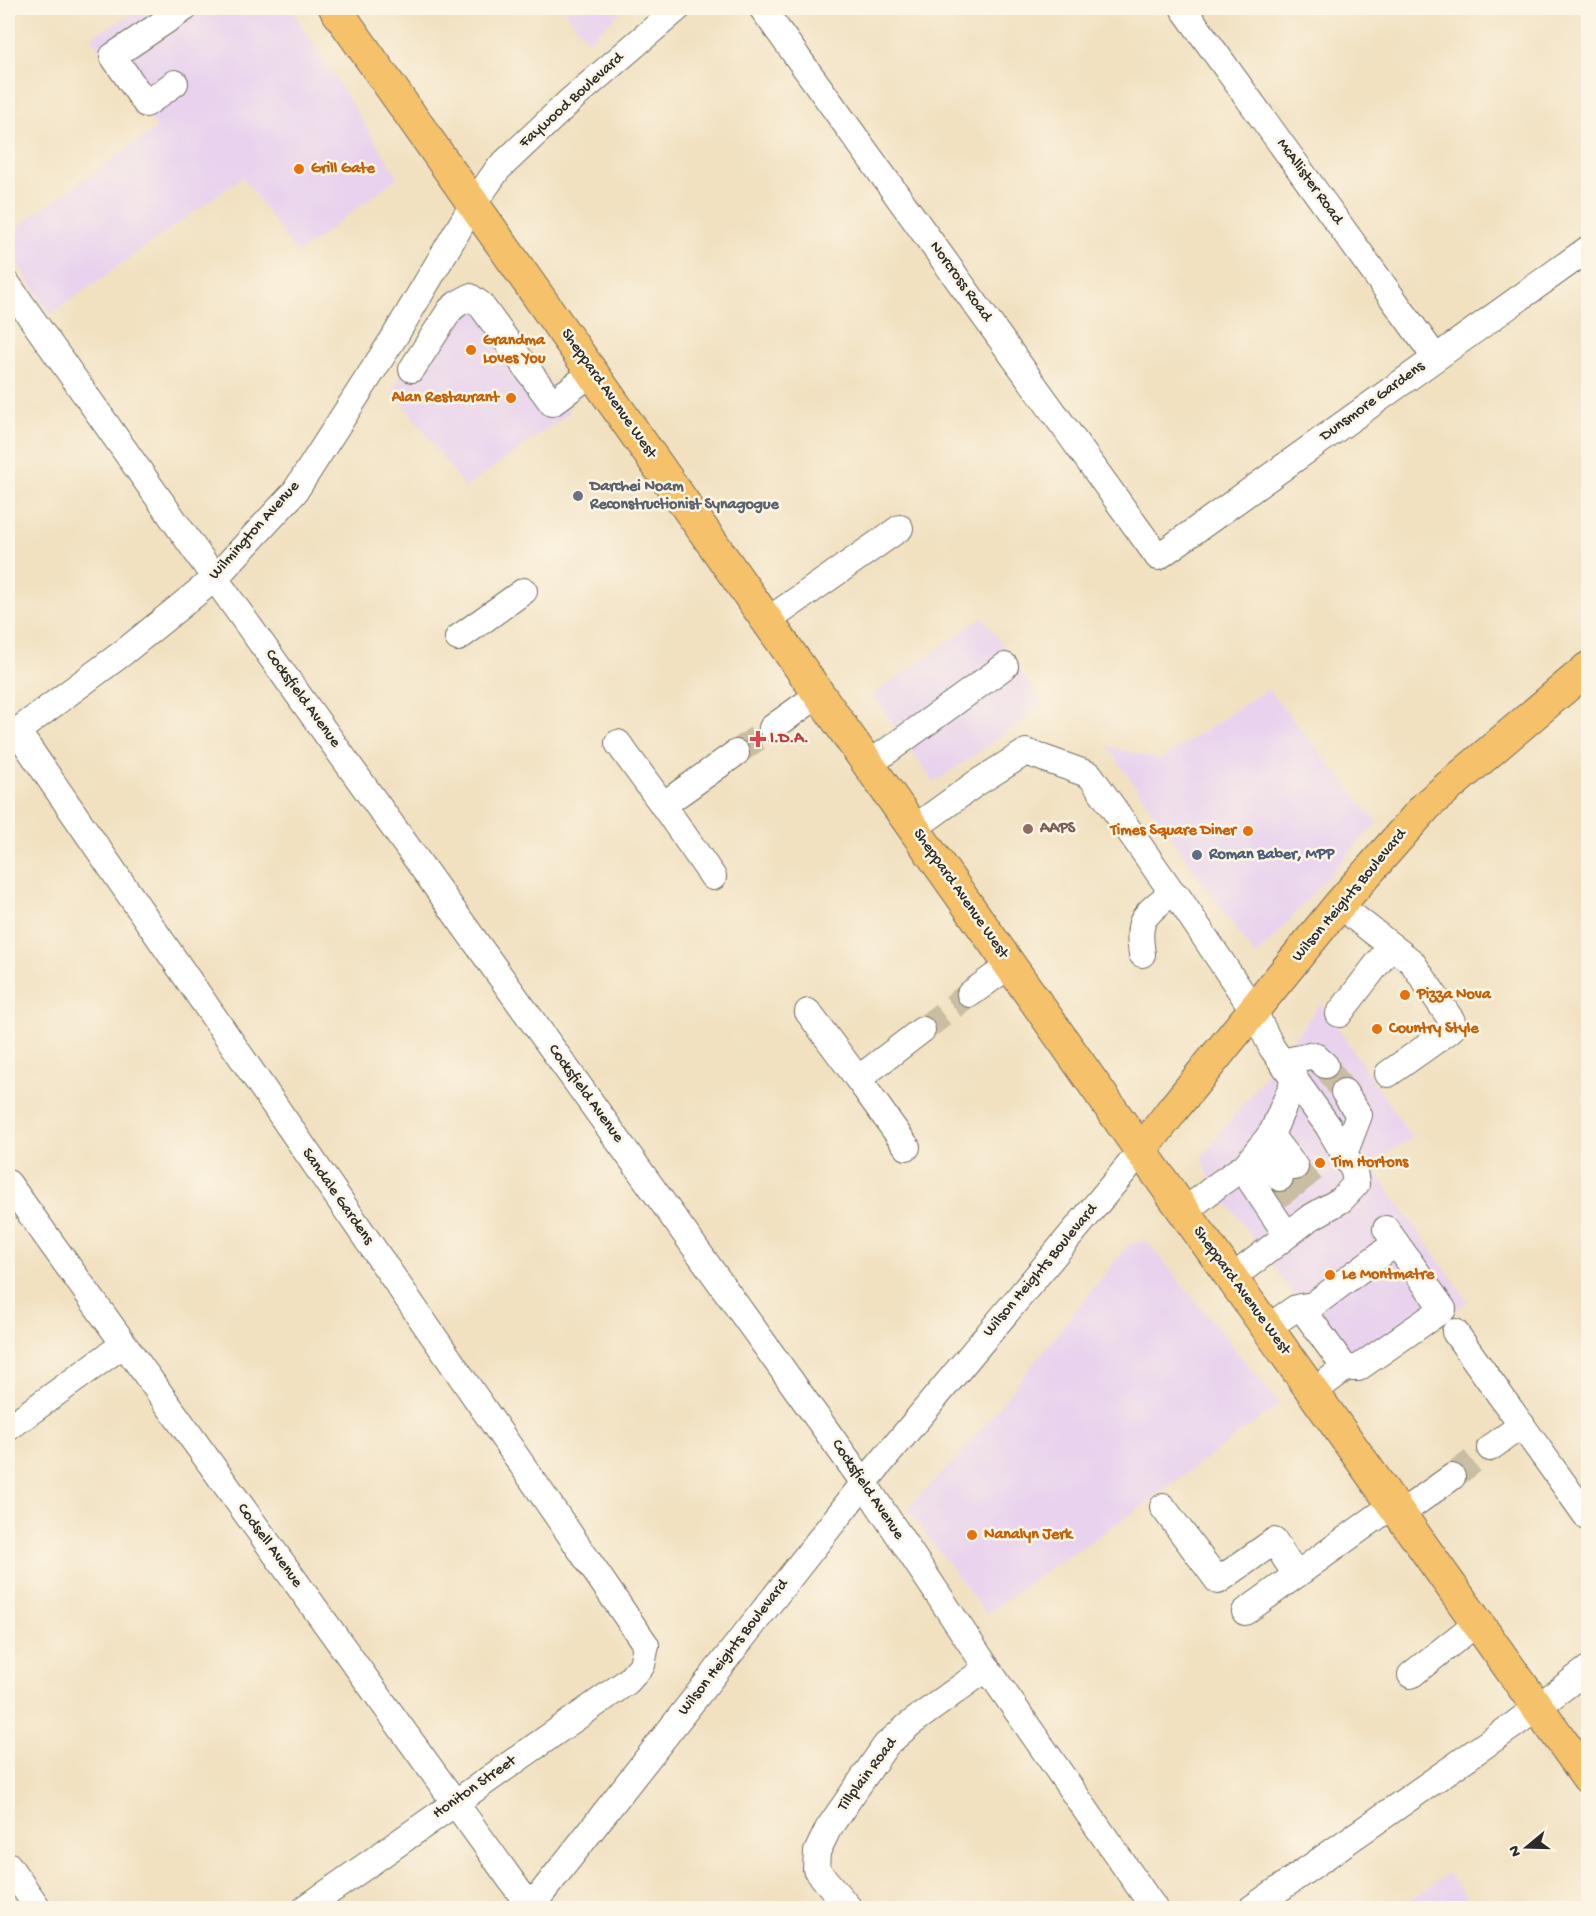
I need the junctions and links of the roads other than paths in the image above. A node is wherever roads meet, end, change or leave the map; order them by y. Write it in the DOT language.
graph roads {
  1 [pos="185,8"];
  2 [pos="335,8"];
  3 [pos="678,8"];
  4 [pos="762,8"];
  5 [pos="1183,8"];
  6 [pos="175,83"];
  7 [pos="474,203"];
  8 [pos="1588,249"];
  9 [pos="8,285"];
  10 [pos="1435,357"];
  11 [pos="412,369"];
  12 [pos="592,372"];
  13 [pos="900,528"];
  14 [pos="1158,557"];
  15 [pos="215,578"];
  16 [pos="524,591"];
  17 [pos="767,621"];
  18 [pos="458,638"];
  19 [pos="1005,666"];
  20 [pos="1588,668"];
  21 [pos="818,694"];
  22 [pos="772,728"];
  23 [pos="12,735"];
  24 [pos="618,743"];
  25 [pos="736,753"];
  26 [pos="868,765"];
  27 [pos="663,805"];
  28 [pos="913,829"];
  29 [pos="713,877"];
  30 [pos="1172,892"];
  31 [pos="1339,905"];
  32 [pos="1391,946"];
  33 [pos="1142,954"];
  34 [pos="1010,966"];
  35 [pos="970,994"];
  36 [pos="1254,1011"];
  37 [pos="808,1012"];
  38 [pos="1339,1014"];
  39 [pos="922,1030"];
  40 [pos="1326,1065"];
  41 [pos="1288,1070"];
  42 [pos="1388,1074"];
  43 [pos="858,1079"];
  44 [pos="1344,1092"];
  45 [pos="1311,1102"];
  46 [pos="907,1147"];
  47 [pos="1141,1151"];
  48 [pos="1257,1151"];
  49 [pos="1344,1154"];
  50 [pos="1288,1173"];
  51 [pos="8,1183"];
  52 [pos="1311,1204"];
  53 [pos="1184,1212"];
  54 [pos="1287,1235"];
  55 [pos="1232,1278"];
  56 [pos="1301,1307"];
  57 [pos="1267,1328"];
  58 [pos="1455,1332"];
  59 [pos="124,1344"];
  60 [pos="1345,1368"];
  61 [pos="1314,1392"];
  62 [pos="1522,1425"];
  63 [pos="8,1428"];
  64 [pos="1490,1448"];
  65 [pos="1452,1477"];
  66 [pos="864,1483"];
  67 [pos="1163,1507"];
  68 [pos="1397,1510"];
  69 [pos="1588,1518"];
  70 [pos="1296,1575"];
  71 [pos="1245,1612"];
  72 [pos="1478,1622"];
  73 [pos="642,1665"];
  74 [pos="987,1668"];
  75 [pos="1588,1669"];
  76 [pos="1411,1675"];
  77 [pos="1538,1706"];
  78 [pos="1588,1778"];
  79 [pos="454,1803"];
  80 [pos="8,1865"];
  81 [pos="38,1908"];
  82 [pos="306,1908"];
  83 [pos="530,1908"];
  84 [pos="849,1908"];
  85 [pos="1154,1908"];
  86 [pos="1252,1908"];
  1 -- 6 [label="street"];
  2 -- 7 [label="main road, Sheppard Avenue West"];
  3 -- 7 [label="street, Faywood Boulevard"];
  4 -- 14 [label="street, Norcross Road"];
  5 -- 10 [label="street, McAllister Road"];
  7 -- 12 [label="main road, Sheppard Avenue West"];
  7 -- 15 [label="street, Wilmington Avenue"];
  8 -- 10 [label="street, Dunsmore Gardens"];
  9 -- 15 [label="street, Cocksfield Avenue"];
  10 -- 14 [label="street, Dunsmore Gardens"];
  11 -- 12 [label="street"];
  12 -- 17 [label="main road, Sheppard Avenue West"];
  13 -- 17 [label="street"];
  15 -- 23 [label="street, Wilmington Avenue"];
  15 -- 66 [label="street, Cocksfield Avenue"];
  16 -- 18 [label="street"];
  17 -- 21 [label="main road, Sheppard Avenue West"];
  19 -- 26 [label="street"];
  20 -- 31 [label="main road, Wilson Heights Boulevard"];
  21 -- 22 [label="street"];
  21 -- 26 [label="main road, Sheppard Avenue West"];
  23 -- 73 [label="street, Sandale Gardens"];
  24 -- 27 [label="street"];
  25 -- 27 [label="street"];
  26 -- 28 [label="main road, Sheppard Avenue West"];
  27 -- 29 [label="street"];
  28 -- 30 [label="street"];
  28 -- 34 [label="main road, Sheppard Avenue West"];
  30 -- 33 [label="street"];
  30 -- 36 [label="street"];
  31 -- 32 [label="street"];
  31 -- 36 [label="main road, Wilson Heights Boulevard"];
  32 -- 38 [label="street"];
  32 -- 42 [label="street"];
  34 -- 35 [label="street"];
  34 -- 47 [label="main road, Sheppard Avenue West"];
  36 -- 41 [label="street"];
  36 -- 47 [label="main road, Wilson Heights Boulevard"];
  37 -- 43 [label="street"];
  39 -- 43 [label="street"];
  40 -- 41 [label="street"];
  41 -- 45 [label="street"];
  41 -- 48 [label="street"];
  43 -- 46 [label="street"];
  44 -- 49 [label="street"];
  45 -- 49 [label="street"];
  45 -- 52 [label="street"];
  47 -- 53 [label="main road, Sheppard Avenue West"];
  47 -- 66 [label="street, Wilson Heights Boulevard"];
  48 -- 50 [label="street"];
  48 -- 53 [label="street"];
  48 -- 54 [label="street"];
  49 -- 52 [label="street"];
  51 -- 59 [label="street, Codsell Avenue"];
  52 -- 54 [label="street"];
  53 -- 55 [label="main road, Sheppard Avenue West"];
  54 -- 55 [label="street"];
  55 -- 57 [label="main road, Sheppard Avenue West"];
  56 -- 57 [label="street"];
  56 -- 60 [label="street"];
  56 -- 60 [label="street"];
  57 -- 61 [label="main road, Sheppard Avenue West"];
  58 -- 62 [label="street"];
  59 -- 63 [label="street"];
  59 -- 79 [label="street, Codsell Avenue"];
  60 -- 61 [label="street"];
  61 -- 68 [label="main road, Sheppard Avenue West"];
  62 -- 64 [label="street"];
  62 -- 69 [label="street"];
  65 -- 68 [label="street"];
  66 -- 74 [label="street, Cocksfield Avenue"];
  66 -- 83 [label="street, Wilson Heights Boulevard"];
  67 -- 70 [label="street"];
  68 -- 70 [label="street"];
  68 -- 72 [label="main road, Sheppard Avenue West"];
  70 -- 71 [label="street"];
  72 -- 76 [label="street"];
  72 -- 77 [label="main road, Sheppard Avenue West"];
  73 -- 79 [label="street, Honiton Street"];
  74 -- 84 [label="street, Tillplain Road"];
  74 -- 85 [label="street, Cocksfield Avenue"];
  75 -- 77 [label="street"];
  77 -- 78 [label="main road, Sheppard Avenue West"];
  77 -- 86 [label="street"];
  79 -- 82 [label="street, Honiton Street"];
  79 -- 83 [label="street, Codsell Avenue"];
  80 -- 81 [label="street"];
}
